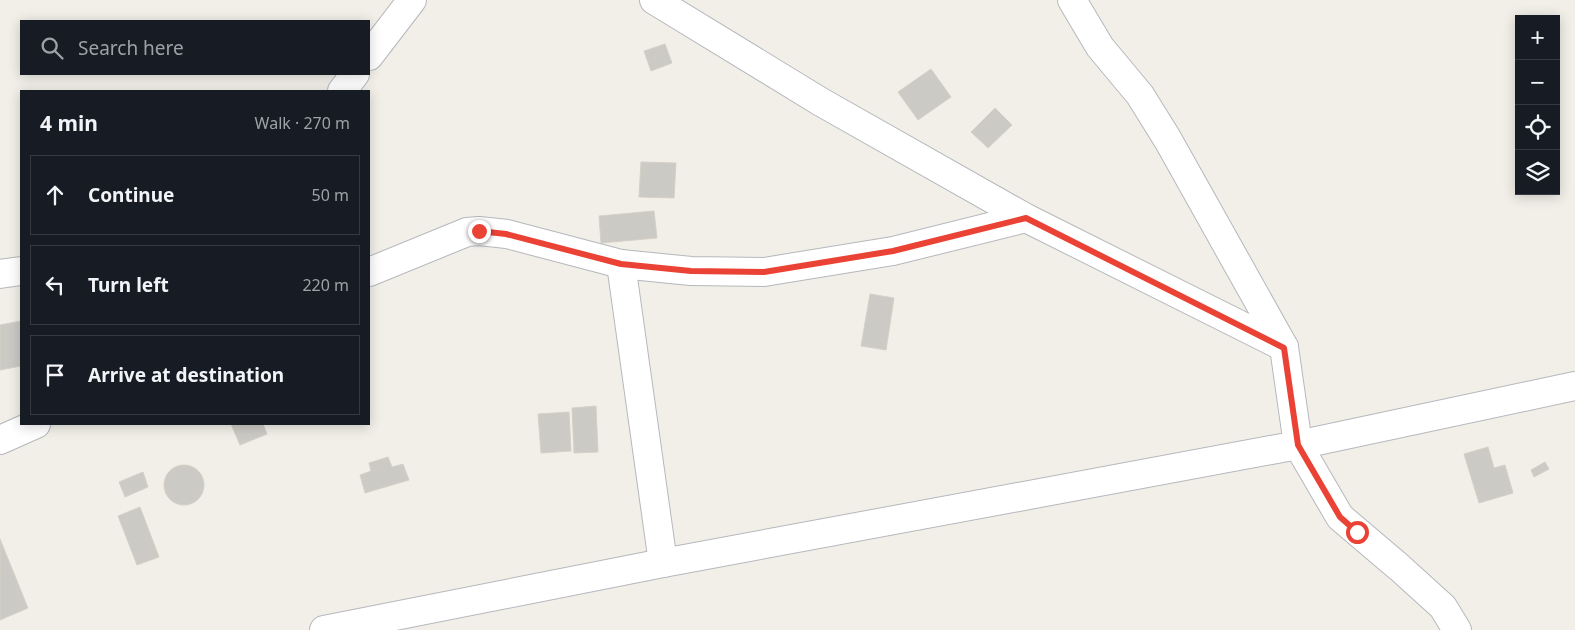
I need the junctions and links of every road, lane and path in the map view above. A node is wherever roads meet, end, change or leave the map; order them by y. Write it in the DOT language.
graph roads {
  1 [pos="412,0"];
  2 [pos="654,0"];
  3 [pos="1072,0"];
  4 [pos="370,55"];
  5 [pos="354,75"];
  6 [pos="343,90"];
  7 [pos="1026,218"];
  8 [pos="621,264"];
  9 [pos="20,271"];
  10 [pos="370,272"];
  11 [pos="0,274"];
  12 [pos="1284,348"];
  13 [pos="1575,386"];
  14 [pos="34,425"];
  15 [pos="0,440"];
  16 [pos="1298,445"];
  17 [pos="663,563"];
  18 [pos="324,630"];
  19 [pos="1457,630"];
  1 -- 4 [label="street"];
  2 -- 7 [label="street"];
  3 -- 12 [label="street"];
  5 -- 6 [label="street"];
  7 -- 8 [label="street"];
  7 -- 12 [label="street"];
  8 -- 10 [label="street"];
  8 -- 17 [label="street"];
  9 -- 11 [label="street"];
  12 -- 16 [label="street"];
  13 -- 16 [label="street"];
  14 -- 15 [label="street"];
  16 -- 17 [label="street"];
  16 -- 19 [label="street"];
  17 -- 18 [label="street"];
}
